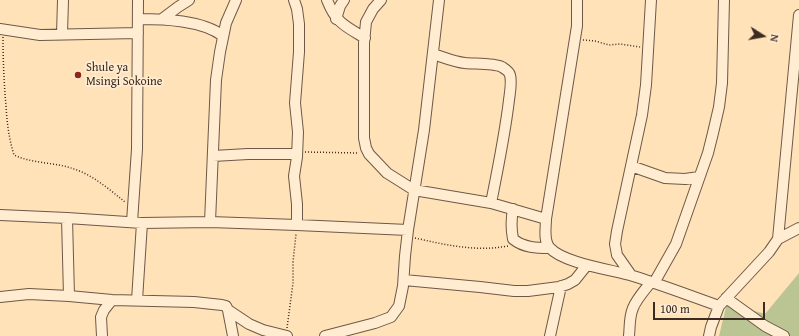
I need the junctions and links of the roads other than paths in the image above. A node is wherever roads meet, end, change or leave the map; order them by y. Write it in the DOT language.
graph roads {
  1 [pos="63,0"];
  2 [pos="138,0"];
  3 [pos="189,0"];
  4 [pos="236,0"];
  5 [pos="294,0"];
  6 [pos="327,0"];
  7 [pos="344,0"];
  8 [pos="381,0"];
  9 [pos="439,0"];
  10 [pos="577,0"];
  11 [pos="651,0"];
  12 [pos="724,0"];
  13 [pos="799,15"];
  14 [pos="138,19"];
  15 [pos="162,19"];
  16 [pos="336,19"];
  17 [pos="2,30"];
  18 [pos="138,33"];
  19 [pos="62,34"];
  20 [pos="223,36"];
  21 [pos="365,38"];
  22 [pos="433,54"];
  23 [pos="297,150"];
  24 [pos="213,156"];
  25 [pos="631,166"];
  26 [pos="700,177"];
  27 [pos="414,190"];
  28 [pos="490,203"];
  29 [pos="513,209"];
  30 [pos="0,215"];
  31 [pos="67,218"];
  32 [pos="546,219"];
  33 [pos="137,222"];
  34 [pos="210,222"];
  35 [pos="297,225"];
  36 [pos="799,228"];
  37 [pos="408,233"];
  38 [pos="778,239"];
  39 [pos="550,248"];
  40 [pos="587,265"];
  41 [pos="631,276"];
  42 [pos="404,280"];
  43 [pos="653,282"];
  44 [pos="561,286"];
  45 [pos="69,296"];
  46 [pos="0,297"];
  47 [pos="86,298"];
  48 [pos="112,300"];
  49 [pos="137,300"];
  50 [pos="723,302"];
  51 [pos="228,310"];
  52 [pos="101,317"];
  53 [pos="102,336"];
  54 [pos="233,336"];
  55 [pos="286,336"];
  56 [pos="325,336"];
  57 [pos="550,336"];
  58 [pos="629,336"];
  59 [pos="709,336"];
  60 [pos="784,336"];
  1 -- 19 [label="street"];
  2 -- 14 [label="street"];
  3 -- 15 [label="street"];
  4 -- 20 [label="street"];
  5 -- 23 [label="street"];
  6 -- 16 [label="street"];
  7 -- 16 [label="street"];
  8 -- 21 [label="street"];
  9 -- 22 [label="street"];
  10 -- 32 [label="street"];
  11 -- 25 [label="street"];
  12 -- 26 [label="street"];
  13 -- 38 [label="street"];
  14 -- 15 [label="street"];
  14 -- 18 [label="street"];
  15 -- 20 [label="street"];
  16 -- 21 [label="street"];
  17 -- 19 [label="street"];
  18 -- 19 [label="street"];
  18 -- 33 [label="street"];
  20 -- 24 [label="street"];
  21 -- 27 [label="street"];
  22 -- 27 [label="street"];
  22 -- 28 [label="street"];
  23 -- 24 [label="street"];
  23 -- 35 [label="street"];
  24 -- 34 [label="street"];
  25 -- 26 [label="street"];
  25 -- 41 [label="street"];
  26 -- 43 [label="street"];
  27 -- 28 [label="street"];
  27 -- 37 [label="street"];
  28 -- 29 [label="street"];
  29 -- 32 [label="street"];
  29 -- 39 [label="street"];
  30 -- 31 [label="street"];
  31 -- 33 [label="street"];
  31 -- 45 [label="street"];
  32 -- 39 [label="street"];
  33 -- 34 [label="street"];
  33 -- 49 [label="street"];
  34 -- 35 [label="street"];
  35 -- 37 [label="street"];
  36 -- 38 [label="street"];
  37 -- 42 [label="street"];
  38 -- 50 [label="street"];
  39 -- 40 [label="street"];
  40 -- 41 [label="street"];
  40 -- 44 [label="street"];
  41 -- 43 [label="street"];
  42 -- 44 [label="street"];
  42 -- 56 [label="street"];
  43 -- 50 [label="street"];
  43 -- 58 [label="street"];
  44 -- 57 [label="street"];
  45 -- 46 [label="street"];
  45 -- 47 [label="street"];
  47 -- 48 [label="street"];
  47 -- 52 [label="street"];
  48 -- 49 [label="street"];
  48 -- 52 [label="street"];
  49 -- 51 [label="street"];
  50 -- 59 [label="street"];
  50 -- 60 [label="street"];
  51 -- 54 [label="street"];
  51 -- 55 [label="street"];
  52 -- 53 [label="street"];
}
